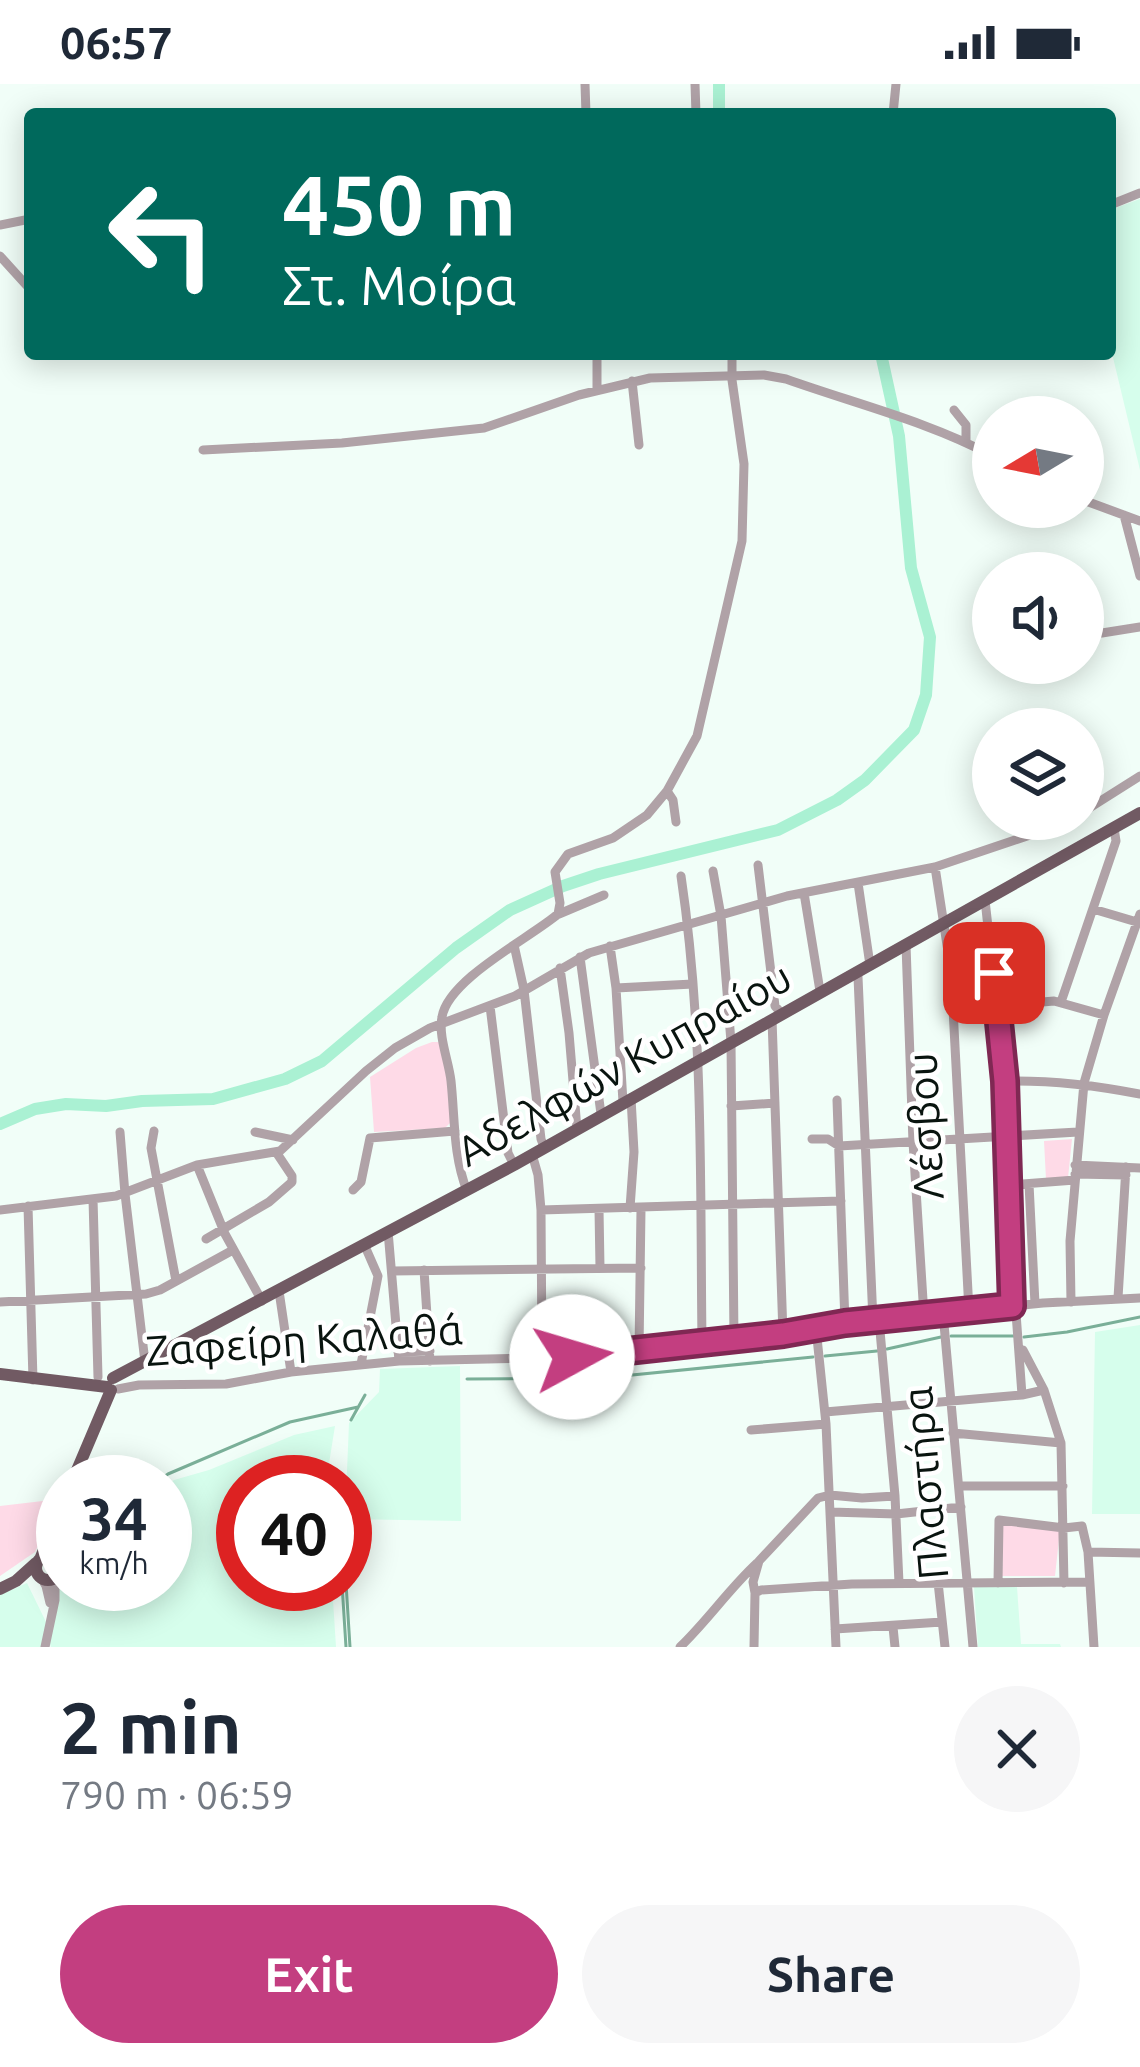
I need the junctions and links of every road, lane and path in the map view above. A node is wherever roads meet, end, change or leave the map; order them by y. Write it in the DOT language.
graph roads {
  1 [pos="0,256"];
  2 [pos="24,282"];
  3 [pos="597,360"];
  4 [pos="732,360"];
  5 [pos="733,376"];
  6 [pos="632,381"];
  7 [pos="597,389"];
  8 [pos="954,410"];
  9 [pos="966,442"];
  10 [pos="639,445"];
  11 [pos="972,445"];
  12 [pos="202,450"];
  13 [pos="1104,508"];
  14 [pos="1124,515"];
  15 [pos="1140,520"];
  16 [pos="1140,576"];
  17 [pos="1140,627"];
  18 [pos="1104,633"];
  19 [pos="1140,776"];
  20 [pos="667,791"];
  21 [pos="1118,791"];
  22 [pos="1104,799"];
  23 [pos="1136,815"];
  24 [pos="676,823"];
  25 [pos="1114,828"];
  26 [pos="1015,840"];
  27 [pos="758,866"];
  28 [pos="935,867"];
  29 [pos="713,871"];
  30 [pos="681,876"];
  31 [pos="858,883"];
  32 [pos="805,893"];
  33 [pos="604,895"];
  34 [pos="985,900"];
  35 [pos="764,903"];
  36 [pos="1093,909"];
  37 [pos="558,914"];
  38 [pos="721,916"];
  39 [pos="1139,920"];
  40 [pos="945,922"];
  41 [pos="688,926"];
  42 [pos="514,944"];
  43 [pos="906,944"];
  44 [pos="610,946"];
  45 [pos="580,957"];
  46 [pos="870,964"];
  47 [pos="560,968"];
  48 [pos="856,972"];
  49 [pos="693,984"];
  50 [pos="616,988"];
  51 [pos="524,990"];
  52 [pos="820,991"];
  53 [pos="1061,1002"];
  54 [pos="490,1006"];
  55 [pos="998,1006"];
  56 [pos="952,1010"];
  57 [pos="777,1016"];
  58 [pos="1104,1016"];
  59 [pos="442,1024"];
  60 [pos="731,1042"];
  61 [pos="699,1060"];
  62 [pos="1005,1081"];
  63 [pos="1084,1083"];
  64 [pos="1140,1093"];
  65 [pos="627,1100"];
  66 [pos="837,1100"];
  67 [pos="775,1103"];
  68 [pos="731,1106"];
  69 [pos="601,1114"];
  70 [pos="577,1129"];
  71 [pos="154,1131"];
  72 [pos="454,1131"];
  73 [pos="120,1132"];
  74 [pos="1078,1132"];
  75 [pos="1007,1137"];
  76 [pos="812,1139"];
  77 [pos="958,1139"];
  78 [pos="293,1140"];
  79 [pos="913,1142"];
  80 [pos="867,1143"];
  81 [pos="839,1146"];
  82 [pos="538,1150"];
  83 [pos="276,1152"];
  84 [pos="262,1154"];
  85 [pos="197,1165"];
  86 [pos="514,1165"];
  87 [pos="1140,1168"];
  88 [pos="1126,1171"];
  89 [pos="1075,1173"];
  90 [pos="157,1181"];
  91 [pos="1029,1184"];
  92 [pos="1009,1185"];
  93 [pos="353,1190"];
  94 [pos="467,1191"];
  95 [pos="124,1194"];
  96 [pos="93,1199"];
  97 [pos="841,1201"];
  98 [pos="778,1204"];
  99 [pos="731,1205"];
  100 [pos="28,1206"];
  101 [pos="700,1207"];
  102 [pos="636,1208"];
  103 [pos="599,1209"];
  104 [pos="0,1210"];
  105 [pos="541,1210"];
  106 [pos="223,1228"];
  107 [pos="388,1231"];
  108 [pos="206,1239"];
  109 [pos="364,1244"];
  110 [pos="233,1250"];
  111 [pos="600,1268"];
  112 [pos="641,1268"];
  113 [pos="541,1269"];
  114 [pos="424,1270"];
  115 [pos="392,1271"];
  116 [pos="176,1281"];
  117 [pos="279,1291"];
  118 [pos="137,1295"];
  119 [pos="96,1297"];
  120 [pos="1118,1298"];
  121 [pos="1140,1298"];
  122 [pos="32,1300"];
  123 [pos="262,1301"];
  124 [pos="0,1302"];
  125 [pos="1070,1302"];
  126 [pos="1034,1304"];
  127 [pos="1012,1306"];
  128 [pos="969,1311"];
  129 [pos="944,1313"];
  130 [pos="924,1316"];
  131 [pos="876,1320"];
  132 [pos="845,1323"];
  133 [pos="816,1328"];
  134 [pos="783,1334"];
  135 [pos="734,1339"];
  136 [pos="702,1342"];
  137 [pos="1019,1343"];
  138 [pos="639,1350"];
  139 [pos="430,1356"];
  140 [pos="398,1357"];
  141 [pos="542,1359"];
  142 [pos="141,1364"];
  143 [pos="361,1364"];
  144 [pos="291,1372"];
  145 [pos="0,1374"];
  146 [pos="34,1380"];
  147 [pos="111,1383"];
  148 [pos="139,1385"];
  149 [pos="1044,1390"];
  150 [pos="1022,1395"];
  151 [pos="950,1401"];
  152 [pos="886,1406"];
  153 [pos="825,1418"];
  154 [pos="751,1430"];
  155 [pos="953,1433"];
  156 [pos="1061,1443"];
  157 [pos="83,1455"];
  158 [pos="959,1486"];
  159 [pos="1063,1486"];
  160 [pos="830,1496"];
  161 [pos="895,1496"];
  162 [pos="961,1507"];
  163 [pos="831,1512"];
  164 [pos="896,1514"];
  165 [pos="1064,1528"];
  166 [pos="1088,1552"];
  167 [pos="1140,1553"];
  168 [pos="759,1561"];
  169 [pos="36,1565"];
  170 [pos="36,1579"];
  171 [pos="16,1581"];
  172 [pos="938,1582"];
  173 [pos="998,1582"];
  174 [pos="1064,1582"];
  175 [pos="1089,1582"];
  176 [pos="899,1583"];
  177 [pos="966,1583"];
  178 [pos="831,1585"];
  179 [pos="0,1589"];
  180 [pos="755,1593"];
  181 [pos="50,1611"];
  182 [pos="942,1622"];
  183 [pos="893,1628"];
  184 [pos="835,1629"];
  185 [pos="45,1647"];
  186 [pos="680,1647"];
  187 [pos="754,1647"];
  188 [pos="836,1647"];
  189 [pos="895,1647"];
  190 [pos="945,1647"];
  191 [pos="973,1647"];
  192 [pos="1094,1647"];
  1 -- 2 [label="street"];
  3 -- 7 [label="street"];
  4 -- 5 [label="street"];
  5 -- 6 [label="street"];
  5 -- 9 [label="street"];
  5 -- 20 [label="street"];
  6 -- 7 [label="street"];
  6 -- 10 [label="street"];
  7 -- 12 [label="street"];
  8 -- 9 [label="street"];
  9 -- 11 [label="street"];
  13 -- 14 [label="street"];
  14 -- 15 [label="street"];
  14 -- 16 [label="street"];
  17 -- 18 [label="street"];
  19 -- 21 [label="street"];
  20 -- 24 [label="street"];
  20 -- 37 [label="street"];
  21 -- 22 [label="street"];
  21 -- 23 [label="street"];
  23 -- 25 [label="main road, Αδελφών Κυπραίου"];
  25 -- 34 [label="main road, Αδελφών Κυπραίου"];
  25 -- 36 [label="street"];
  26 -- 28 [label="street"];
  27 -- 35 [label="street"];
  28 -- 31 [label="street"];
  28 -- 40 [label="street, Λέσβου"];
  29 -- 38 [label="street"];
  30 -- 41 [label="street"];
  31 -- 32 [label="street"];
  31 -- 46 [label="street"];
  32 -- 35 [label="street"];
  32 -- 52 [label="street"];
  33 -- 37 [label="street"];
  34 -- 40 [label="main road, Αδελφών Κυπραίου"];
  34 -- 55 [label="street"];
  35 -- 38 [label="street"];
  35 -- 57 [label="street"];
  36 -- 39 [label="street"];
  36 -- 53 [label="street"];
  37 -- 42 [label="street"];
  38 -- 41 [label="street"];
  38 -- 60 [label="street"];
  39 -- 58 [label="street"];
  40 -- 43 [label="main road, Αδελφών Κυπραίου"];
  40 -- 56 [label="street, Λέσβου"];
  41 -- 44 [label="street"];
  41 -- 49 [label="street"];
  42 -- 51 [label="street"];
  42 -- 59 [label="street"];
  43 -- 46 [label="main road, Αδελφών Κυπραίου"];
  43 -- 79 [label="street"];
  44 -- 45 [label="street"];
  44 -- 50 [label="street"];
  45 -- 47 [label="street"];
  45 -- 69 [label="street"];
  46 -- 48 [label="main road, Αδελφών Κυπραίου"];
  47 -- 51 [label="street"];
  47 -- 70 [label="street"];
  48 -- 52 [label="main road, Αδελφών Κυπραίου"];
  48 -- 80 [label="street"];
  49 -- 50 [label="street"];
  49 -- 61 [label="street"];
  50 -- 65 [label="street"];
  51 -- 54 [label="street"];
  51 -- 82 [label="street"];
  52 -- 57 [label="main road, Αδελφών Κυπραίου"];
  53 -- 55 [label="street"];
  53 -- 58 [label="street"];
  54 -- 59 [label="street"];
  54 -- 86 [label="street"];
  55 -- 56 [label="street"];
  55 -- 62 [label="street"];
  56 -- 77 [label="street, Λέσβου"];
  57 -- 60 [label="main road, Αδελφών Κυπραίου"];
  57 -- 67 [label="street"];
  58 -- 63 [label="street"];
  59 -- 72 [label="street"];
  59 -- 78 [label="street"];
  60 -- 61 [label="main road, Αδελφών Κυπραίου"];
  60 -- 68 [label="street"];
  61 -- 65 [label="main road, Αδελφών Κυπραίου"];
  61 -- 101 [label="street"];
  62 -- 63 [label="street"];
  62 -- 75 [label="street"];
  63 -- 64 [label="street"];
  63 -- 74 [label="street"];
  65 -- 69 [label="main road, Αδελφών Κυπραίου"];
  65 -- 102 [label="street"];
  66 -- 81 [label="street"];
  67 -- 68 [label="street"];
  67 -- 98 [label="street"];
  68 -- 99 [label="street"];
  69 -- 70 [label="main road, Αδελφών Κυπραίου"];
  70 -- 82 [label="main road, Αδελφών Κυπραίου"];
  71 -- 90 [label="street"];
  72 -- 93 [label="street"];
  72 -- 94 [label="street"];
  73 -- 95 [label="street"];
  74 -- 75 [label="street"];
  74 -- 89 [label="street"];
  75 -- 77 [label="street"];
  75 -- 92 [label="street"];
  76 -- 81 [label="street"];
  77 -- 79 [label="street"];
  77 -- 128 [label="street, Λέσβου"];
  78 -- 83 [label="street"];
  78 -- 84 [label="street"];
  79 -- 80 [label="street"];
  79 -- 130 [label="street"];
  80 -- 81 [label="street"];
  80 -- 131 [label="street"];
  81 -- 97 [label="street"];
  82 -- 86 [label="main road, Αδελφών Κυπραίου"];
  82 -- 105 [label="street"];
  83 -- 84 [label="street"];
  83 -- 106 [label="street"];
  84 -- 85 [label="street"];
  85 -- 90 [label="street"];
  85 -- 106 [label="street"];
  86 -- 94 [label="main road, Αδελφών Κυπραίου"];
  87 -- 88 [label="street"];
  88 -- 89 [label="street"];
  88 -- 120 [label="street"];
  89 -- 91 [label="street"];
  89 -- 125 [label="street"];
  90 -- 95 [label="street"];
  90 -- 116 [label="street"];
  91 -- 92 [label="street"];
  91 -- 126 [label="street"];
  92 -- 127 [label="street"];
  94 -- 107 [label="main road, Αδελφών Κυπραίου"];
  95 -- 96 [label="street"];
  95 -- 118 [label="street"];
  96 -- 100 [label="street"];
  96 -- 119 [label="street"];
  97 -- 98 [label="street"];
  97 -- 132 [label="street"];
  98 -- 99 [label="street"];
  98 -- 134 [label="street"];
  99 -- 101 [label="street"];
  99 -- 135 [label="street"];
  100 -- 104 [label="street"];
  100 -- 122 [label="street"];
  101 -- 102 [label="street"];
  101 -- 136 [label="street"];
  102 -- 103 [label="street"];
  102 -- 112 [label="street"];
  103 -- 105 [label="street"];
  103 -- 111 [label="street"];
  105 -- 113 [label="street"];
  106 -- 108 [label="street"];
  106 -- 110 [label="street"];
  107 -- 109 [label="main road, Αδελφών Κυπραίου"];
  107 -- 115 [label="street"];
  109 -- 117 [label="main road, Αδελφών Κυπραίου"];
  109 -- 143 [label="street"];
  110 -- 116 [label="street"];
  110 -- 123 [label="street"];
  111 -- 112 [label="street"];
  111 -- 113 [label="street"];
  112 -- 138 [label="street"];
  113 -- 114 [label="street"];
  113 -- 141 [label="street"];
  114 -- 115 [label="street"];
  114 -- 139 [label="street"];
  115 -- 140 [label="street"];
  116 -- 118 [label="street"];
  117 -- 123 [label="main road, Αδελφών Κυπραίου"];
  117 -- 144 [label="street"];
  118 -- 119 [label="street"];
  118 -- 142 [label="street"];
  119 -- 122 [label="street"];
  119 -- 147 [label="street"];
  120 -- 121 [label="street, Ζαφείρη Καλαθά"];
  120 -- 125 [label="street, Ζαφείρη Καλαθά"];
  122 -- 124 [label="street"];
  122 -- 146 [label="street"];
  123 -- 142 [label="main road, Αδελφών Κυπραίου"];
  125 -- 126 [label="street, Ζαφείρη Καλαθά"];
  126 -- 127 [label="street, Ζαφείρη Καλαθά"];
  127 -- 128 [label="street, Ζαφείρη Καλαθά"];
  127 -- 137 [label="street"];
  128 -- 129 [label="street, Ζαφείρη Καλαθά"];
  129 -- 130 [label="street, Ζαφείρη Καλαθά"];
  129 -- 151 [label="street, Πλαστήρα"];
  130 -- 131 [label="street, Ζαφείρη Καλαθά"];
  131 -- 132 [label="street, Ζαφείρη Καλαθά"];
  131 -- 152 [label="street"];
  132 -- 133 [label="street, Ζαφείρη Καλαθά"];
  133 -- 134 [label="street, Ζαφείρη Καλαθά"];
  133 -- 153 [label="street"];
  134 -- 135 [label="street, Ζαφείρη Καλαθά"];
  135 -- 136 [label="street, Ζαφείρη Καλαθά"];
  136 -- 138 [label="street, Ζαφείρη Καλαθά"];
  137 -- 149 [label="street"];
  137 -- 150 [label="street"];
  138 -- 141 [label="street, Ζαφείρη Καλαθά"];
  139 -- 140 [label="street, Ζαφείρη Καλαθά"];
  139 -- 141 [label="street, Ζαφείρη Καλαθά"];
  140 -- 143 [label="street, Ζαφείρη Καλαθά"];
  142 -- 147 [label="main road, Αδελφών Κυπραίου"];
  142 -- 148 [label="street"];
  143 -- 144 [label="street, Ζαφείρη Καλαθά"];
  144 -- 148 [label="street, Ζαφείρη Καλαθά"];
  145 -- 146 [label="main road"];
  146 -- 147 [label="main road"];
  147 -- 148 [label="street, Ζαφείρη Καλαθά"];
  147 -- 157 [label="main road"];
  149 -- 150 [label="street"];
  149 -- 156 [label="street"];
  150 -- 151 [label="street"];
  151 -- 152 [label="street"];
  151 -- 155 [label="street, Πλαστήρα"];
  152 -- 153 [label="street"];
  152 -- 161 [label="street"];
  153 -- 154 [label="street"];
  153 -- 160 [label="street"];
  155 -- 156 [label="street"];
  155 -- 158 [label="street, Πλαστήρα"];
  156 -- 159 [label="street"];
  158 -- 159 [label="street"];
  158 -- 162 [label="street, Πλαστήρα"];
  159 -- 165 [label="street"];
  160 -- 161 [label="street"];
  160 -- 163 [label="street"];
  160 -- 168 [label="street"];
  161 -- 164 [label="street"];
  162 -- 164 [label="street"];
  162 -- 177 [label="street, Πλαστήρα"];
  163 -- 164 [label="street"];
  163 -- 178 [label="street"];
  164 -- 176 [label="street"];
  165 -- 166 [label="street"];
  165 -- 173 [label="street"];
  165 -- 174 [label="street"];
  166 -- 167 [label="street"];
  166 -- 175 [label="street"];
  168 -- 180 [label="street"];
  168 -- 186 [label="street"];
  169 -- 171 [label="main road"];
  170 -- 171 [label="main road"];
  171 -- 179 [label="main road"];
  172 -- 176 [label="street"];
  172 -- 177 [label="street"];
  172 -- 182 [label="street"];
  173 -- 174 [label="street"];
  173 -- 177 [label="street"];
  174 -- 175 [label="street"];
  175 -- 192 [label="street"];
  176 -- 178 [label="street"];
  177 -- 191 [label="street, Πλαστήρα"];
  178 -- 180 [label="street"];
  178 -- 184 [label="street"];
  180 -- 187 [label="street"];
  181 -- 185 [label="street"];
  182 -- 183 [label="street"];
  182 -- 190 [label="street"];
  183 -- 184 [label="street"];
  183 -- 189 [label="street"];
  184 -- 188 [label="street"];
}
